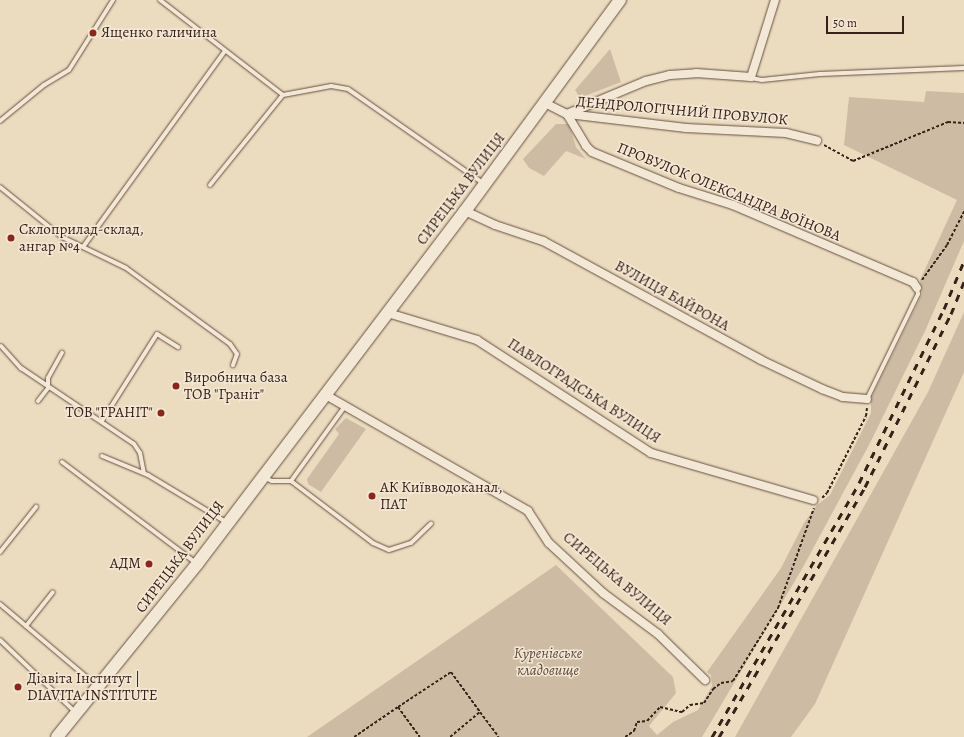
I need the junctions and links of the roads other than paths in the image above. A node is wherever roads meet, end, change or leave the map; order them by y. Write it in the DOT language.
graph roads {
  1 [pos="113,0"];
  2 [pos="160,0"];
  3 [pos="620,0"];
  4 [pos="775,0"];
  5 [pos="225,51"];
  6 [pos="964,68"];
  7 [pos="751,77"];
  8 [pos="283,95"];
  9 [pos="545,103"];
  10 [pos="567,114"];
  11 [pos="0,120"];
  12 [pos="817,141"];
  13 [pos="210,184"];
  14 [pos="484,184"];
  15 [pos="0,187"];
  16 [pos="464,211"];
  17 [pos="83,247"];
  18 [pos="917,288"];
  19 [pos="388,313"];
  20 [pos="1,346"];
  21 [pos="178,346"];
  22 [pos="62,353"];
  23 [pos="233,365"];
  24 [pos="48,388"];
  25 [pos="324,394"];
  26 [pos="867,399"];
  27 [pos="38,401"];
  28 [pos="345,406"];
  29 [pos="102,421"];
  30 [pos="102,456"];
  31 [pos="62,462"];
  32 [pos="144,473"];
  33 [pos="262,476"];
  34 [pos="291,481"];
  35 [pos="813,500"];
  36 [pos="36,507"];
  37 [pos="227,523"];
  38 [pos="431,524"];
  39 [pos="0,552"];
  40 [pos="197,564"];
  41 [pos="52,592"];
  42 [pos="0,604"];
  43 [pos="26,626"];
  44 [pos="0,640"];
  45 [pos="705,680"];
  46 [pos="99,688"];
  47 [pos="76,713"];
  48 [pos="57,737"];
  1 -- 11 [label="lane"];
  2 -- 5 [label="lane"];
  3 -- 9 [label="main road, СИРЕЦЬКА ВУЛИЦЯ"];
  4 -- 7 [label="street"];
  5 -- 8 [label="lane"];
  5 -- 17 [label="lane"];
  6 -- 7 [label="lane"];
  7 -- 10 [label="street"];
  8 -- 13 [label="lane"];
  8 -- 14 [label="lane"];
  9 -- 10 [label="street"];
  9 -- 14 [label="main road, СИРЕЦЬКА ВУЛИЦЯ"];
  10 -- 12 [label="street, ДЕНДРОЛОГІЧНИЙ ПРОВУЛОК"];
  10 -- 18 [label="street, ПРОВУЛОК ОЛЕКСАНДРА ВОЇНОВА"];
  14 -- 16 [label="main road, СИРЕЦЬКА ВУЛИЦЯ"];
  15 -- 17 [label="lane"];
  16 -- 19 [label="main road, СИРЕЦЬКА ВУЛИЦЯ"];
  16 -- 26 [label="street, ВУЛИЦЯ БАЙРОНА"];
  17 -- 23 [label="lane"];
  18 -- 26 [label="lane"];
  19 -- 25 [label="main road, СИРЕЦЬКА ВУЛИЦЯ"];
  19 -- 35 [label="street, ПАВЛОГРАДСЬКА ВУЛИЦЯ"];
  20 -- 24 [label="lane"];
  21 -- 29 [label="lane"];
  22 -- 24 [label="lane"];
  24 -- 27 [label="lane"];
  24 -- 29 [label="lane"];
  25 -- 28 [label="street, СИРЕЦЬКА ВУЛИЦЯ"];
  25 -- 33 [label="main road, СИРЕЦЬКА ВУЛИЦЯ"];
  28 -- 34 [label="lane"];
  28 -- 45 [label="street, СИРЕЦЬКА ВУЛИЦЯ"];
  29 -- 32 [label="lane"];
  30 -- 32 [label="lane"];
  31 -- 40 [label="lane"];
  32 -- 37 [label="lane"];
  33 -- 34 [label="lane"];
  33 -- 37 [label="main road, СИРЕЦЬКА ВУЛИЦЯ"];
  34 -- 38 [label="lane"];
  36 -- 39 [label="lane"];
  37 -- 40 [label="main road, СИРЕЦЬКА ВУЛИЦЯ"];
  40 -- 46 [label="main road, СИРЕЦЬКА ВУЛИЦЯ"];
  41 -- 43 [label="lane"];
  42 -- 43 [label="lane"];
  43 -- 46 [label="lane"];
  44 -- 47 [label="lane"];
  46 -- 47 [label="main road, СИРЕЦЬКА ВУЛИЦЯ"];
  47 -- 48 [label="main road, СИРЕЦЬКА ВУЛИЦЯ"];
}
